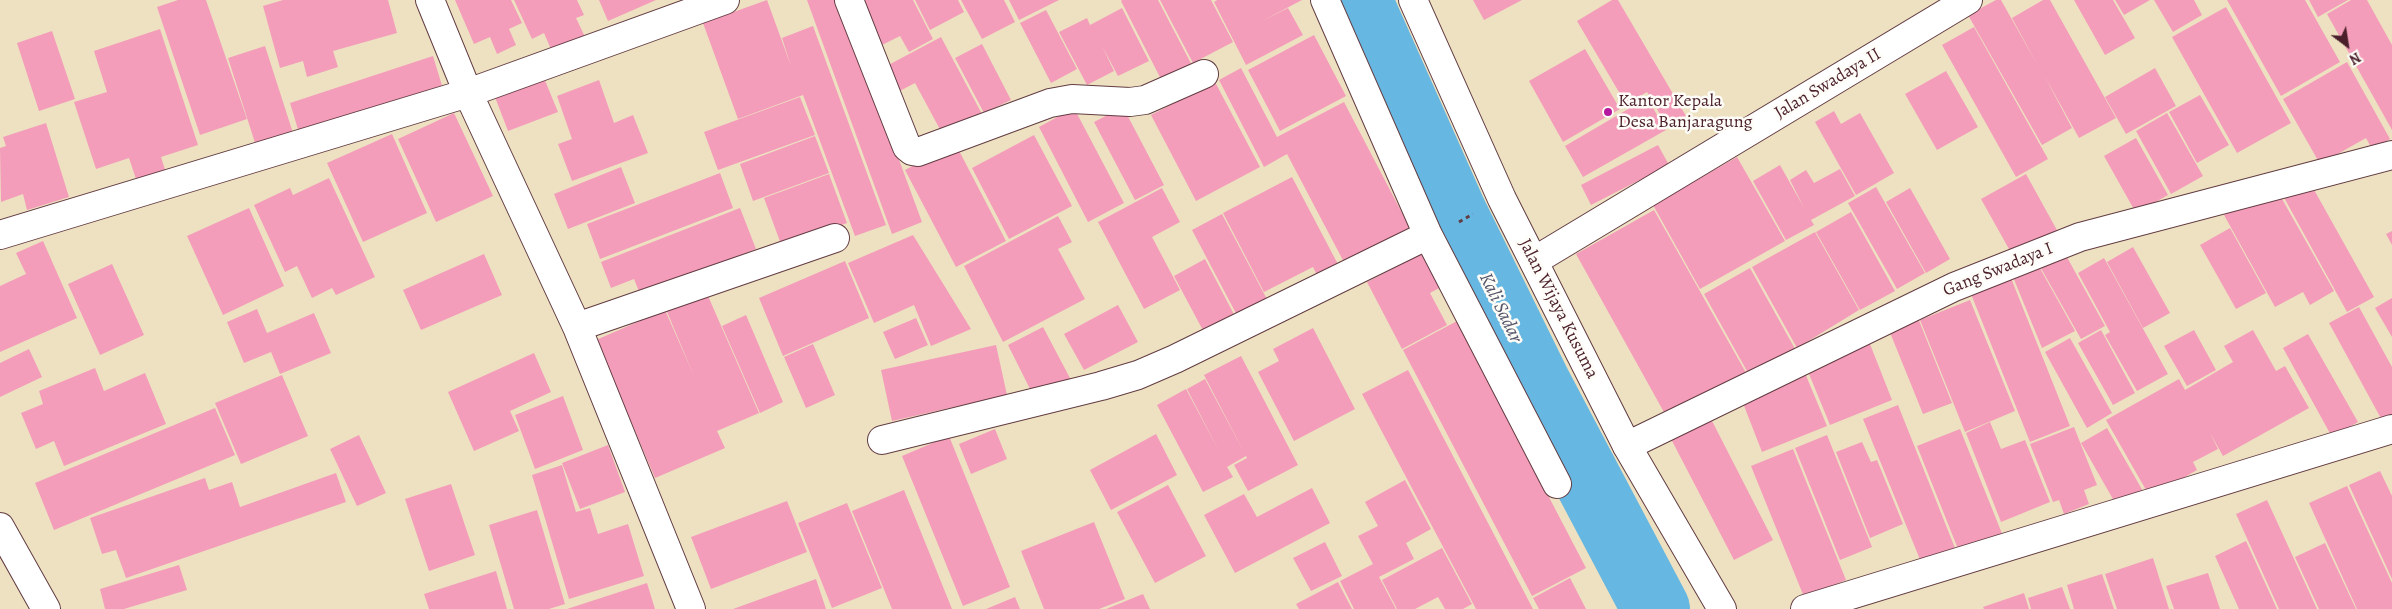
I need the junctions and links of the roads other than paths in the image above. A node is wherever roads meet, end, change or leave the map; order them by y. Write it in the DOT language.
graph roads {
  1 [pos="430,0"];
  2 [pos="725,0"];
  3 [pos="849,0"];
  4 [pos="1325,0"];
  5 [pos="1412,0"];
  6 [pos="1968,0"];
  7 [pos="1204,74"];
  8 [pos="468,93"];
  9 [pos="2392,155"];
  10 [pos="0,235"];
  11 [pos="1428,235"];
  12 [pos="835,238"];
  13 [pos="1534,261"];
  14 [pos="577,328"];
  15 [pos="2392,428"];
  16 [pos="882,440"];
  17 [pos="1627,446"];
  18 [pos="1556,484"];
  19 [pos="0,527"];
  20 [pos="46,609"];
  21 [pos="691,609"];
  22 [pos="1722,609"];
  23 [pos="1805,609"];
  1 -- 8 [label="street"];
  2 -- 8 [label="street"];
  3 -- 7 [label="street"];
  4 -- 11 [label="street"];
  5 -- 13 [label="street, Jalan Wijaya Kusuma"];
  6 -- 13 [label="street, Jalan Swadaya II"];
  8 -- 10 [label="street"];
  8 -- 14 [label="street"];
  9 -- 17 [label="street, Gang Swadaya I"];
  11 -- 16 [label="street"];
  11 -- 18 [label="street"];
  12 -- 14 [label="street"];
  13 -- 17 [label="street, Jalan Wijaya Kusuma"];
  14 -- 21 [label="street"];
  15 -- 23 [label="street"];
  17 -- 22 [label="street, Jalan Wijaya Kusuma"];
  19 -- 20 [label="street"];
}
